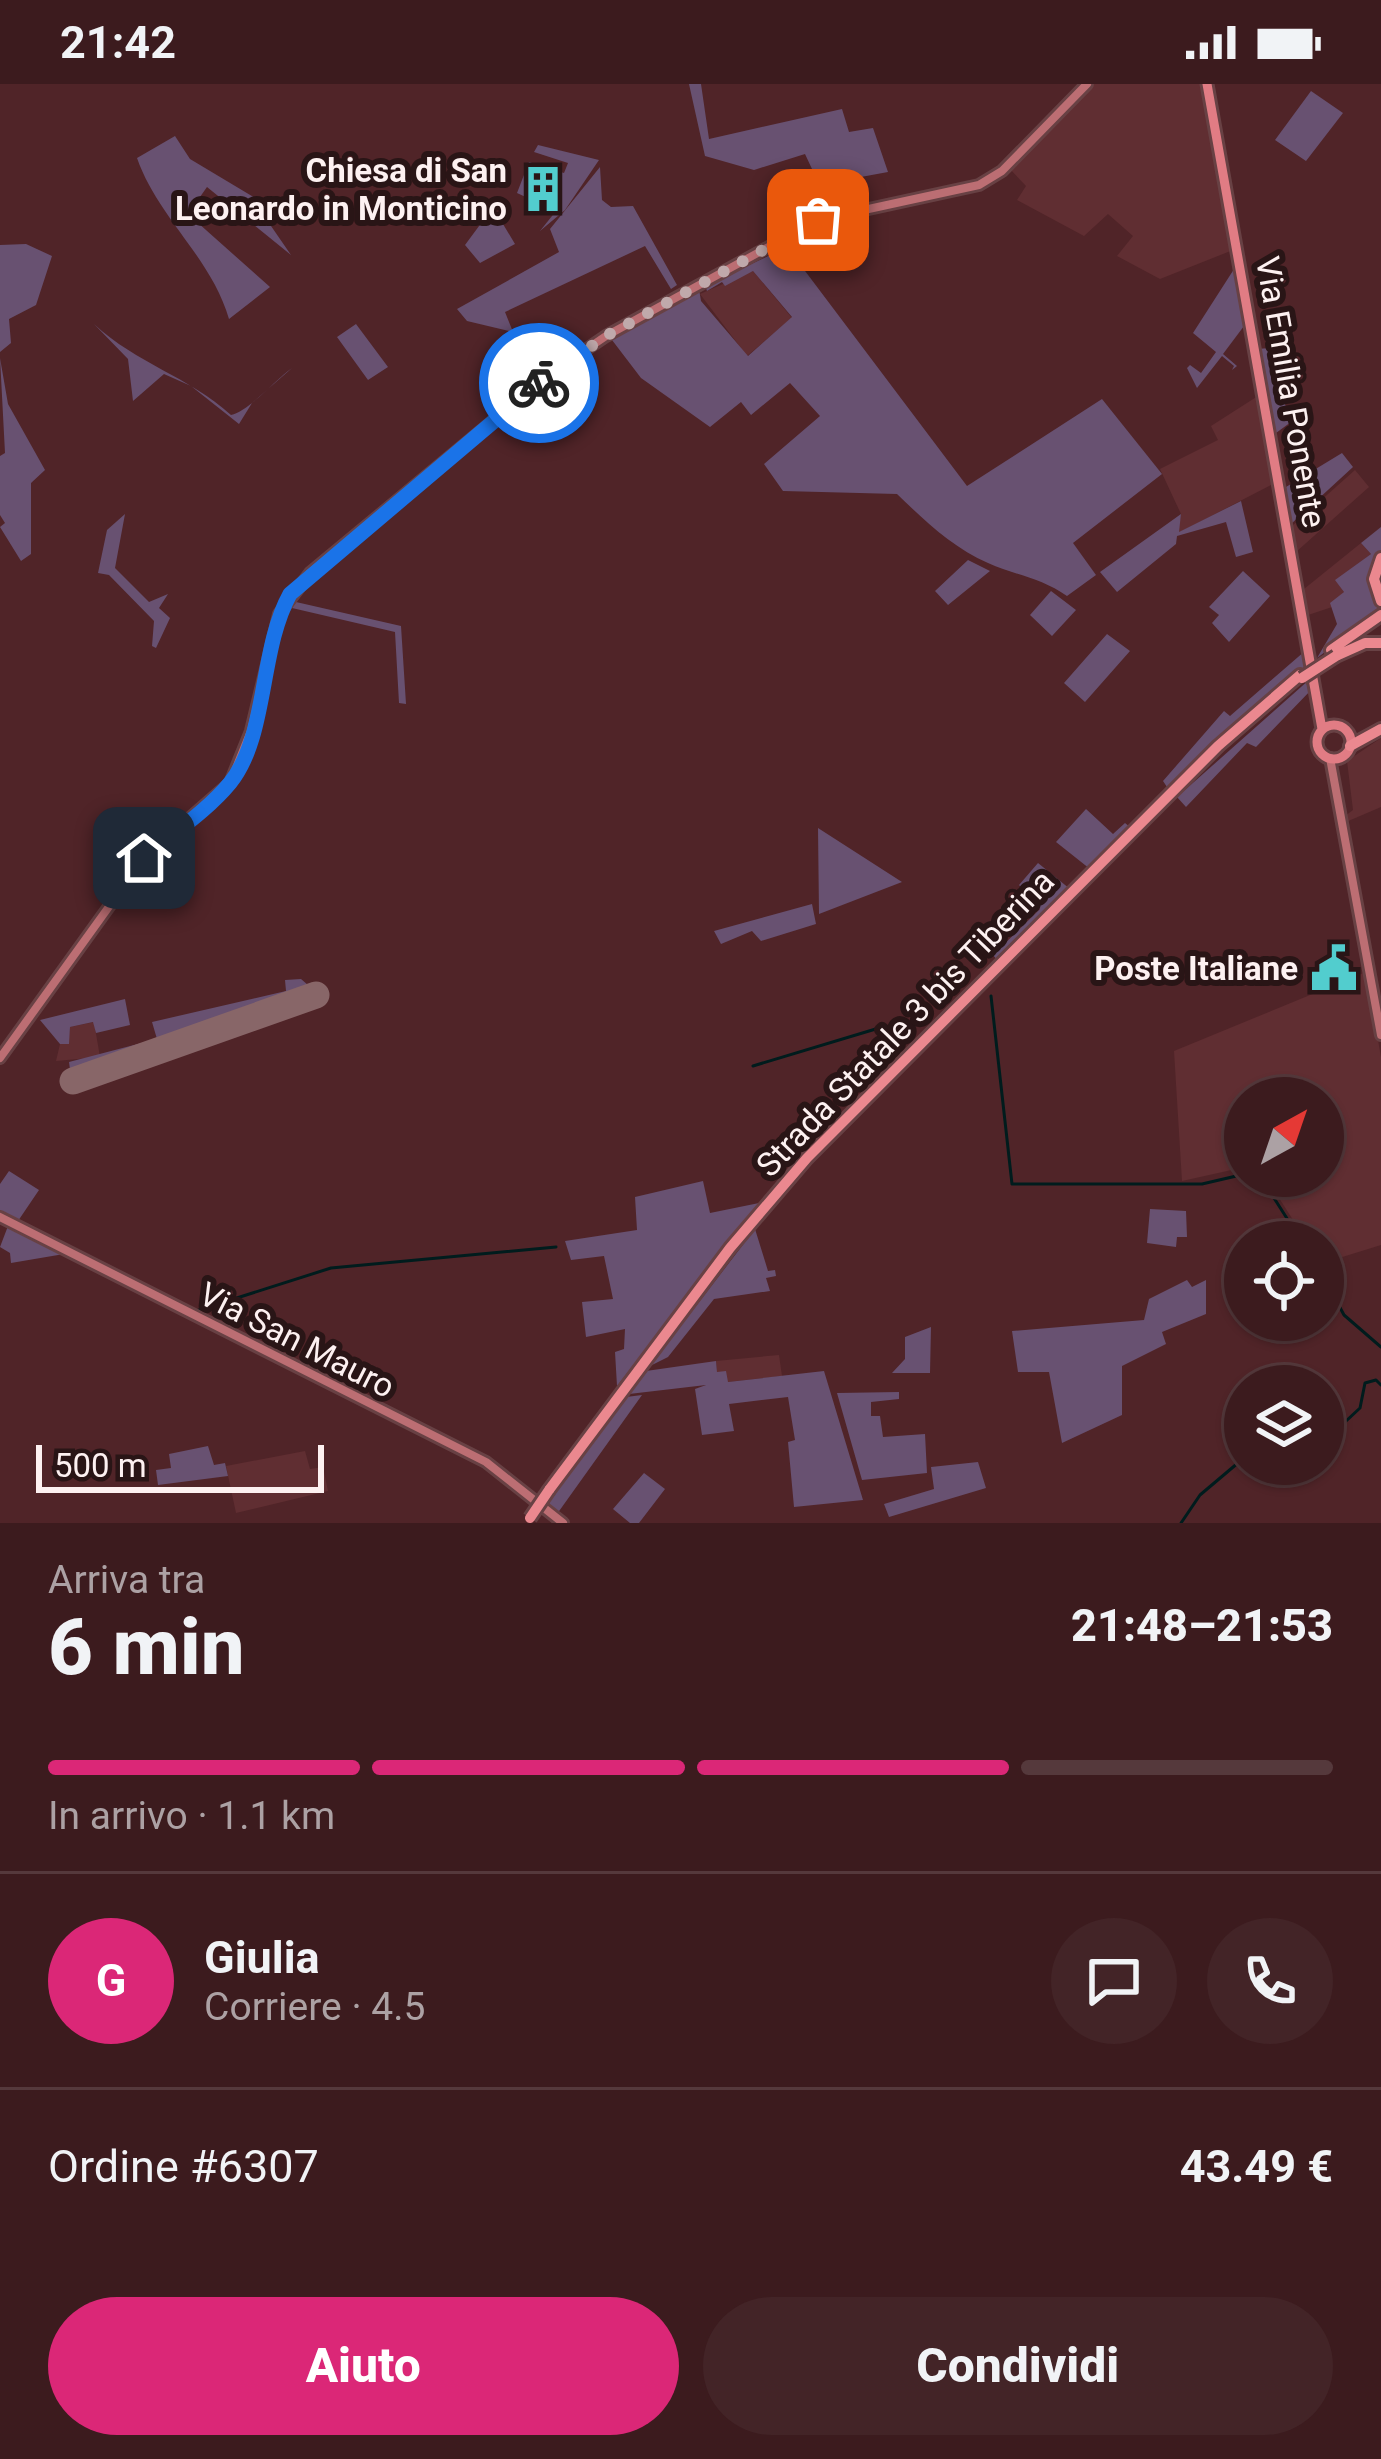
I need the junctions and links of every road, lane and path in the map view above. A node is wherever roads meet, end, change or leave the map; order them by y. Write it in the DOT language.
graph roads {
  1 [pos="1087,84"];
  2 [pos="1207,84"];
  3 [pos="1381,558"];
  4 [pos="1381,601"];
  5 [pos="1380,617"];
  6 [pos="1381,643"];
  7 [pos="1334,653"];
  8 [pos="1327,727"];
  9 [pos="1381,729"];
  10 [pos="1354,741"];
  11 [pos="1335,758"];
  12 [pos="1381,1034"];
  13 [pos="0,1058"];
  14 [pos="0,1217"];
  15 [pos="531,1521"];
  16 [pos="563,1523"];
  1 -- 13 [label="main road"];
  2 -- 8 [label="main road, Via Emilia Ponente"];
  3 -- 4 [label="highway"];
  5 -- 7 [label="highway"];
  6 -- 7 [label="highway"];
  7 -- 15 [label="highway, Strada Statale 3 bis Tiberina, bridge"];
  8 -- 10 [label="main road"];
  8 -- 11 [label="main road, Via Emilia Ponente"];
  9 -- 10 [label="highway"];
  10 -- 11 [label="main road"];
  11 -- 12 [label="main road"];
  14 -- 16 [label="main road, Via San Mauro"];
}
